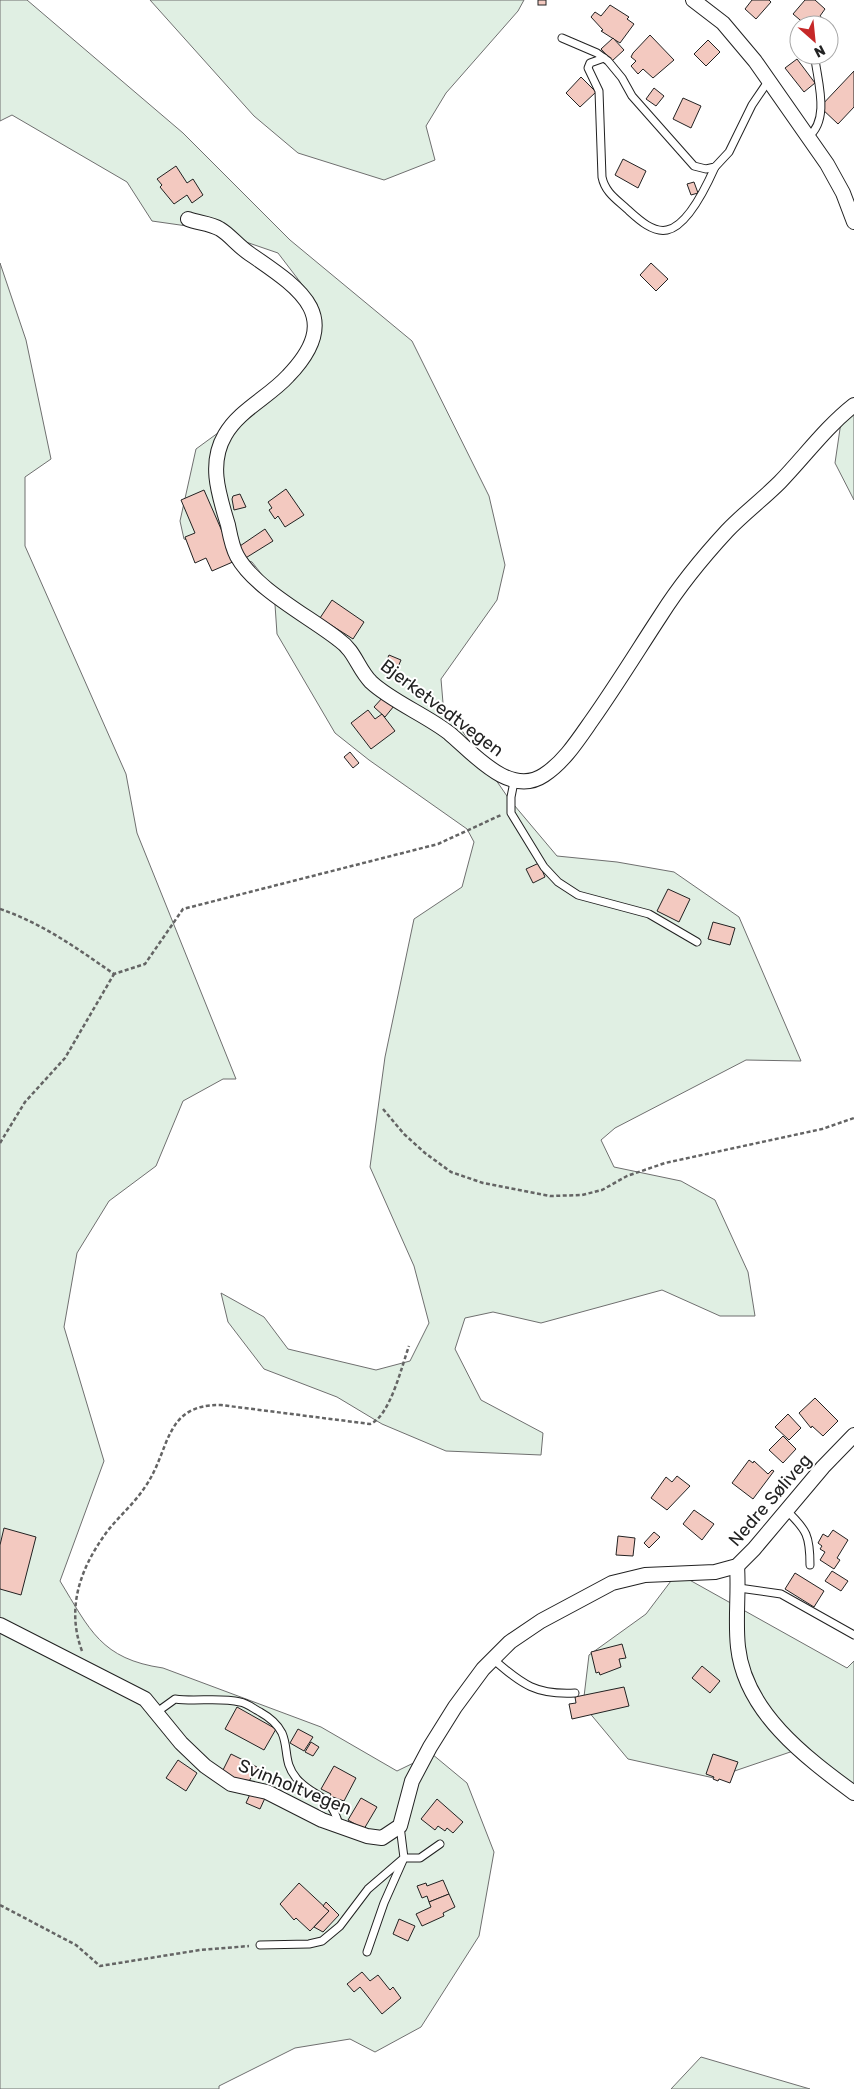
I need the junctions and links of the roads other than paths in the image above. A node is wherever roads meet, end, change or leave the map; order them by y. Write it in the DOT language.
graph roads {
  1 [pos="693,0"];
  2 [pos="562,38"];
  3 [pos="604,58"];
  4 [pos="815,65"];
  5 [pos="769,80"];
  6 [pos="808,137"];
  7 [pos="715,168"];
  8 [pos="188,219"];
  9 [pos="854,222"];
  10 [pos="854,405"];
  11 [pos="514,782"];
  12 [pos="697,942"];
  13 [pos="854,1435"];
  14 [pos="786,1510"];
  15 [pos="810,1565"];
  16 [pos="737,1566"];
  17 [pos="739,1588"];
  18 [pos="0,1625"];
  19 [pos="854,1635"];
  20 [pos="494,1660"];
  21 [pos="575,1693"];
  22 [pos="157,1712"];
  23 [pos="854,1792"];
  24 [pos="339,1824"];
  25 [pos="400,1826"];
  26 [pos="440,1844"];
  27 [pos="404,1858"];
  28 [pos="260,1945"];
  29 [pos="367,1952"];
  1 -- 5 [label="street"];
  2 -- 3 [label="lane"];
  3 -- 7 [label="lane"];
  3 -- 7 [label="lane"];
  4 -- 6 [label="lane"];
  5 -- 6 [label="street"];
  5 -- 7 [label="lane"];
  6 -- 9 [label="street"];
  8 -- 11 [label="street, Bjerketvedtvegen"];
  10 -- 11 [label="street"];
  11 -- 12 [label="lane"];
  13 -- 14 [label="street, Nedre Søliveg"];
  14 -- 15 [label="lane"];
  14 -- 16 [label="street, Nedre Søliveg"];
  16 -- 17 [label="street, Nedre Søliveg"];
  16 -- 20 [label="street"];
  17 -- 19 [label="lane"];
  17 -- 23 [label="street, Nedre Søliveg"];
  18 -- 22 [label="street, Svinholtvegen"];
  20 -- 21 [label="lane"];
  20 -- 25 [label="street"];
  22 -- 24 [label="street, Svinholtvegen"];
  22 -- 24 [label="lane"];
  24 -- 25 [label="street, Svinholtvegen"];
  25 -- 27 [label="lane"];
  26 -- 27 [label="lane"];
  27 -- 28 [label="lane"];
  27 -- 29 [label="lane"];
}
